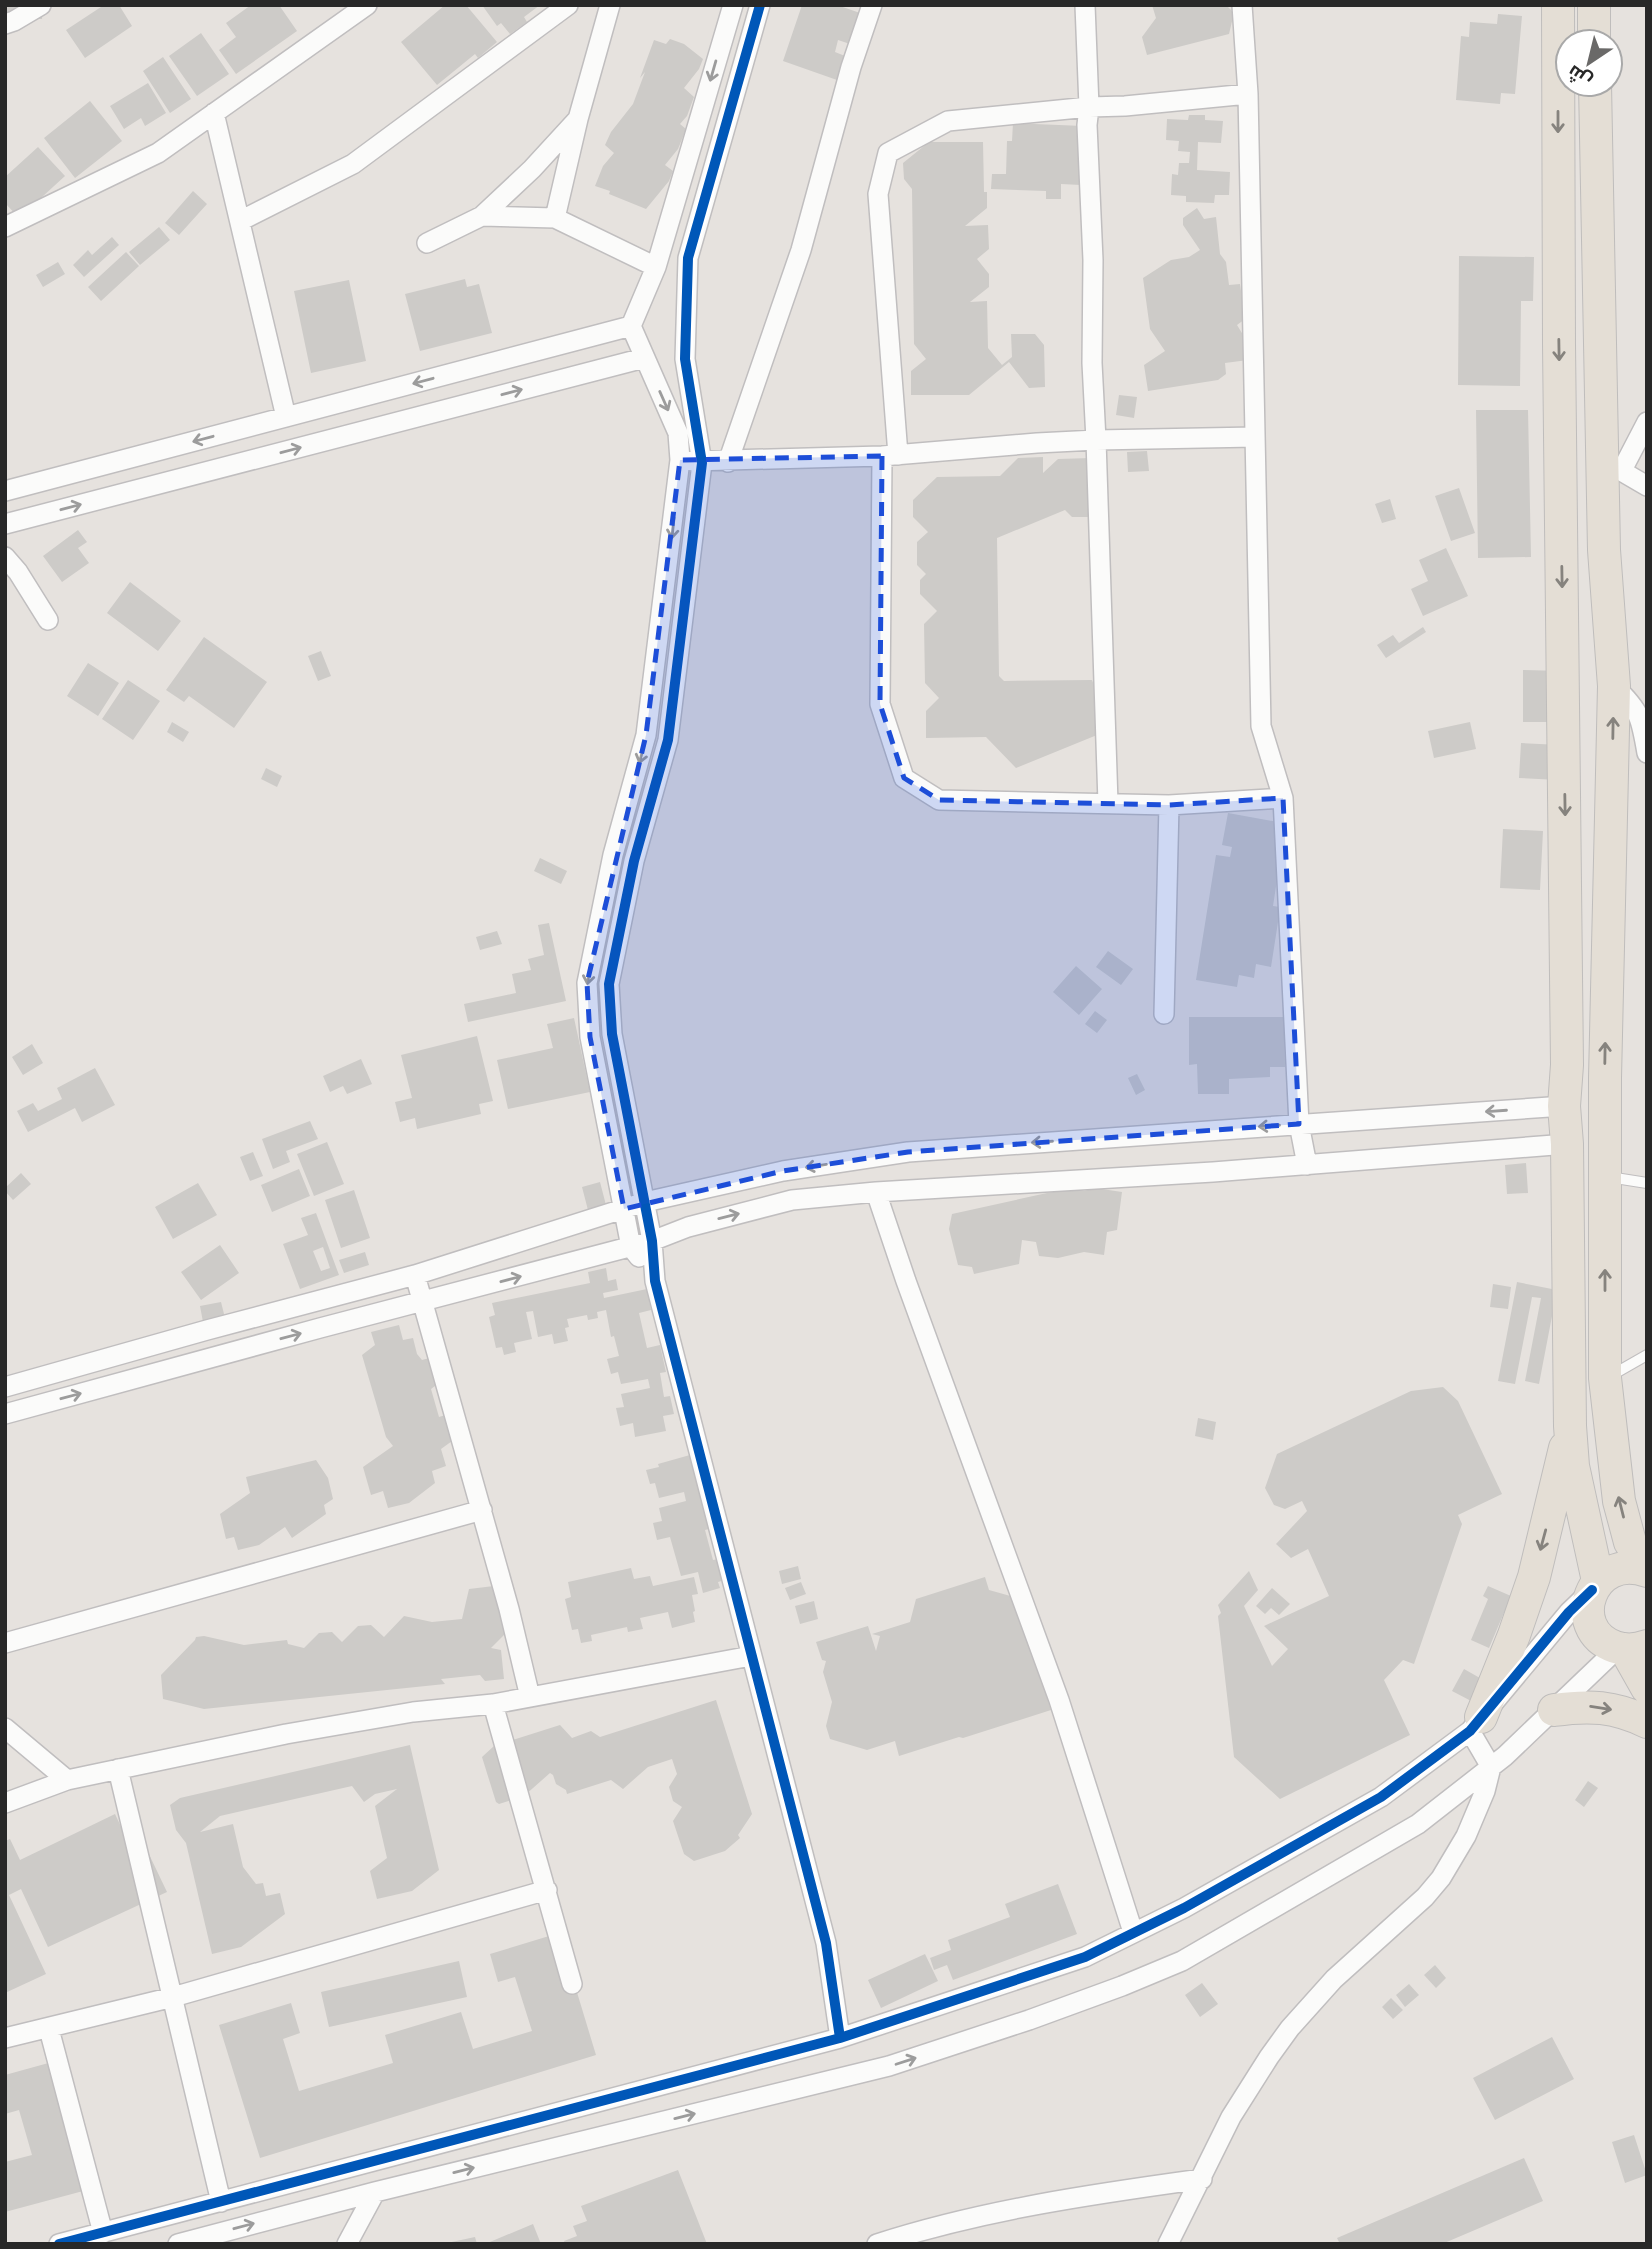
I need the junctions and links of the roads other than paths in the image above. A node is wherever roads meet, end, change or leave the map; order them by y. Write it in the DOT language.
graph roads {
  1 [pos="41,5"];
  2 [pos="367,5"];
  3 [pos="568,5"];
  4 [pos="610,5"];
  5 [pos="733,5"];
  6 [pos="761,5"];
  7 [pos="872,5"];
  8 [pos="1085,5"];
  9 [pos="1242,5"];
  10 [pos="1558,5"];
  11 [pos="1594,5"];
  12 [pos="5,24"];
  13 [pos="1594,28"];
  14 [pos="1248,94"];
  15 [pos="1596,98"];
  16 [pos="1089,107"];
  17 [pos="214,113"];
  18 [pos="578,119"];
  19 [pos="482,216"];
  20 [pos="555,218"];
  21 [pos="240,222"];
  22 [pos="5,227"];
  23 [pos="427,243"];
  24 [pos="656,267"];
  25 [pos="631,326"];
  26 [pos="644,358"];
  27 [pos="286,417"];
  28 [pos="1647,422"];
  29 [pos="1255,437"];
  30 [pos="1096,440"];
  31 [pos="890,456"];
  32 [pos="680,460"];
  33 [pos="728,462"];
  34 [pos="702,463"];
  35 [pos="1612,465"];
  36 [pos="1647,486"];
  37 [pos="5,491"];
  38 [pos="5,524"];
  39 [pos="5,557"];
  40 [pos="48,620"];
  41 [pos="1614,686"];
  42 [pos="1647,752"];
  43 [pos="1283,798"];
  44 [pos="1108,803"];
  45 [pos="1169,805"];
  46 [pos="1164,1014"];
  47 [pos="1564,1106"];
  48 [pos="1299,1124"];
  49 [pos="1567,1144"];
  50 [pos="1307,1165"];
  51 [pos="1605,1177"];
  52 [pos="1647,1183"];
  53 [pos="876,1192"];
  54 [pos="645,1202"];
  55 [pos="624,1209"];
  56 [pos="652,1241"];
  57 [pos="631,1247"];
  58 [pos="415,1275"];
  59 [pos="655,1281"];
  60 [pos="422,1303"];
  61 [pos="1647,1355"];
  62 [pos="1605,1378"];
  63 [pos="5,1387"];
  64 [pos="5,1414"];
  65 [pos="1570,1426"];
  66 [pos="482,1510"];
  67 [pos="1647,1570"];
  68 [pos="1595,1586"];
  69 [pos="5,1643"];
  70 [pos="1630,1648"];
  71 [pos="751,1656"];
  72 [pos="1647,1688"];
  73 [pos="530,1697"];
  74 [pos="493,1704"];
  75 [pos="1554,1710"];
  76 [pos="1647,1722"];
  77 [pos="1476,1724"];
  78 [pos="5,1728"];
  79 [pos="1491,1767"];
  80 [pos="118,1769"];
  81 [pos="67,1780"];
  82 [pos="5,1803"];
  83 [pos="547,1890"];
  84 [pos="1133,1932"];
  85 [pos="572,1984"];
  86 [pos="173,1997"];
  87 [pos="49,2029"];
  88 [pos="5,2038"];
  89 [pos="840,2038"];
  90 [pos="1202,2179"];
  91 [pos="375,2192"];
  92 [pos="221,2202"];
  93 [pos="103,2233"];
  94 [pos="59,2244"];
  95 [pos="178,2244"];
  96 [pos="347,2244"];
  97 [pos="877,2244"];
  98 [pos="1168,2244"];
  1 -- 12 [label="street"];
  2 -- 17 [label="street"];
  3 -- 21 [label="street"];
  4 -- 18 [label="street"];
  5 -- 24 [label="street, one-way"];
  6 -- 34 [label="street"];
  7 -- 33 [label="street"];
  8 -- 16 [label="street"];
  9 -- 14 [label="street"];
  10 -- 47 [label="highway, one-way"];
  11 -- 13 [label="highway"];
  14 -- 16 [label="street"];
  14 -- 29 [label="street"];
  15 -- 35 [label="highway"];
  16 -- 30 [label="street"];
  16 -- 31 [label="street"];
  17 -- 21 [label="street"];
  17 -- 22 [label="street"];
  18 -- 19 [label="street"];
  18 -- 20 [label="street"];
  19 -- 20 [label="street"];
  19 -- 23 [label="street"];
  20 -- 24 [label="street"];
  21 -- 27 [label="street"];
  24 -- 25 [label="street"];
  25 -- 26 [label="street"];
  25 -- 27 [label="street, one-way"];
  26 -- 32 [label="street, one-way"];
  38 -- 26 [label="street, one-way"];
  27 -- 37 [label="street, one-way"];
  28 -- 35 [label="street"];
  29 -- 30 [label="street"];
  29 -- 43 [label="street"];
  30 -- 31 [label="street"];
  30 -- 44 [label="street"];
  31 -- 33 [label="street"];
  31 -- 44 [label="street"];
  32 -- 34 [label="street"];
  32 -- 55 [label="street, one-way"];
  33 -- 34 [label="street"];
  34 -- 54 [label="street"];
  35 -- 36 [label="street"];
  35 -- 41 [label="highway"];
  39 -- 40 [label="street"];
  41 -- 42 [label="street"];
  51 -- 41 [label="highway, one-way"];
  43 -- 45 [label="street"];
  43 -- 48 [label="street"];
  44 -- 45 [label="street"];
  45 -- 46 [label="street"];
  47 -- 48 [label="street, one-way"];
  47 -- 49 [label="highway"];
  48 -- 50 [label="street"];
  48 -- 54 [label="street, one-way"];
  49 -- 50 [label="street"];
  49 -- 65 [label="highway"];
  50 -- 53 [label="street"];
  51 -- 52 [label="lane"];
  62 -- 51 [label="highway, one-way"];
  56 -- 53 [label="street, one-way"];
  53 -- 84 [label="street"];
  54 -- 55 [label="street"];
  54 -- 56 [label="street"];
  55 -- 57 [label="street"];
  55 -- 58 [label="street"];
  56 -- 57 [label="street"];
  56 -- 59 [label="street"];
  57 -- 59 [label="street"];
  60 -- 57 [label="street, one-way"];
  58 -- 60 [label="street"];
  58 -- 63 [label="street"];
  59 -- 71 [label="street"];
  64 -- 60 [label="street, one-way"];
  60 -- 66 [label="street"];
  61 -- 62 [label="lane"];
  67 -- 62 [label="highway, one-way"];
  65 -- 68 [label="highway"];
  65 -- 77 [label="highway, one-way"];
  66 -- 69 [label="street"];
  66 -- 73 [label="street"];
  67 -- 68 [label="highway"];
  68 -- 70 [label="highway"];
  68 -- 77 [label="street"];
  70 -- 72 [label="highway"];
  70 -- 75 [label="street"];
  71 -- 73 [label="street"];
  71 -- 89 [label="street"];
  73 -- 74 [label="street"];
  74 -- 80 [label="street"];
  74 -- 83 [label="street"];
  75 -- 76 [label="highway, one-way"];
  75 -- 79 [label="street"];
  77 -- 79 [label="street"];
  77 -- 84 [label="street"];
  78 -- 81 [label="street"];
  79 -- 90 [label="street"];
  91 -- 79 [label="street, one-way"];
  80 -- 81 [label="street"];
  80 -- 86 [label="street"];
  81 -- 82 [label="street"];
  83 -- 85 [label="street"];
  83 -- 86 [label="street"];
  84 -- 89 [label="street"];
  86 -- 87 [label="street"];
  86 -- 92 [label="street"];
  87 -- 88 [label="street"];
  87 -- 93 [label="street"];
  89 -- 92 [label="street"];
  90 -- 97 [label="street"];
  90 -- 98 [label="street"];
  95 -- 91 [label="street, one-way"];
  91 -- 96 [label="street"];
  92 -- 93 [label="street"];
  93 -- 94 [label="street"];
}
